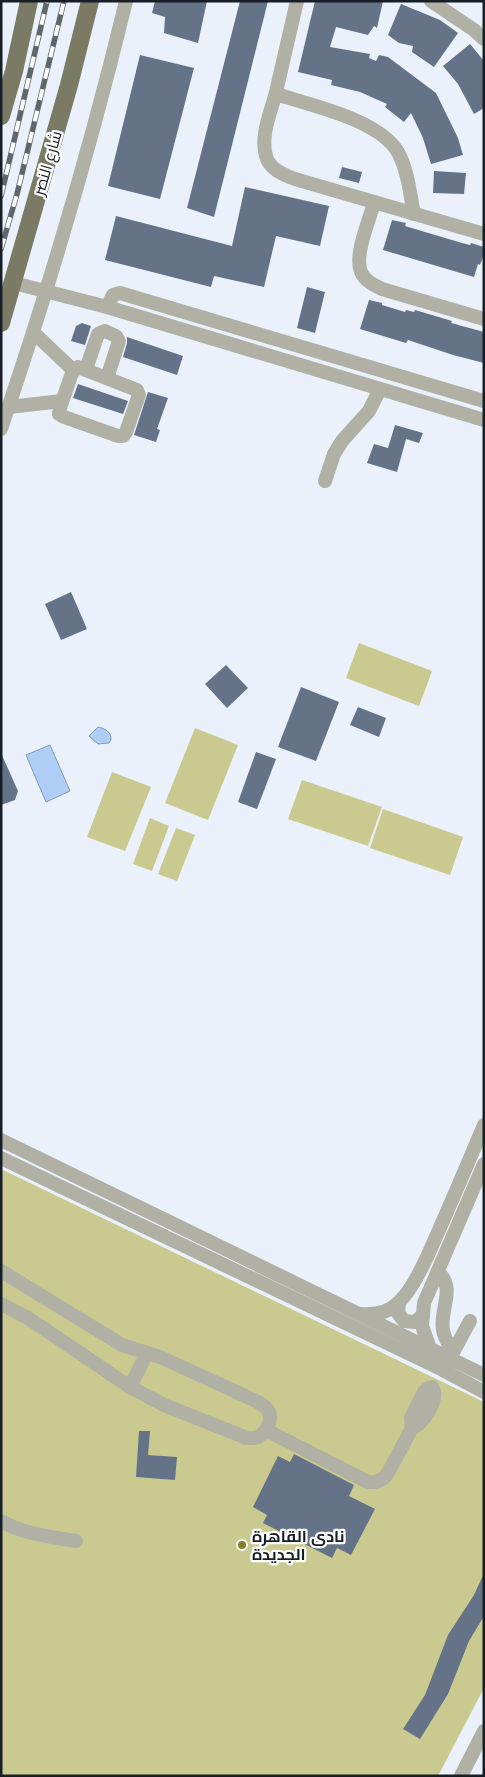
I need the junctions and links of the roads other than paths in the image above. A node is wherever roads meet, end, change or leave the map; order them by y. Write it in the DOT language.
graph roads {
  1 [pos="29,1"];
  2 [pos="90,1"];
  3 [pos="126,1"];
  4 [pos="297,1"];
  5 [pos="431,1"];
  6 [pos="484,39"];
  7 [pos="276,94"];
  8 [pos="1,116"];
  9 [pos="374,203"];
  10 [pos="414,214"];
  11 [pos="484,234"];
  12 [pos="14,283"];
  13 [pos="46,292"];
  14 [pos="107,307"];
  15 [pos="484,319"];
  16 [pos="1,323"];
  17 [pos="34,333"];
  18 [pos="79,370"];
  19 [pos="107,378"];
  20 [pos="380,389"];
  21 [pos="62,401"];
  22 [pos="484,401"];
  23 [pos="9,407"];
  24 [pos="484,420"];
  25 [pos="1,429"];
  26 [pos="325,481"];
  27 [pos="484,1125"];
  28 [pos="1,1140"];
  29 [pos="1,1158"];
  30 [pos="484,1164"];
  31 [pos="1,1271"];
  32 [pos="438,1273"];
  33 [pos="399,1303"];
  34 [pos="1,1304"];
  35 [pos="350,1311"];
  36 [pos="423,1315"];
  37 [pos="470,1321"];
  38 [pos="431,1351"];
  39 [pos="147,1353"];
  40 [pos="448,1360"];
  41 [pos="484,1375"];
  42 [pos="130,1387"];
  43 [pos="484,1392"];
  44 [pos="266,1430"];
  45 [pos="1,1521"];
  46 [pos="76,1541"];
  47 [pos="484,1731"];
  48 [pos="460,1776"];
  1 -- 8 [label="main road"];
  2 -- 12 [label="main road, شارع النصر"];
  3 -- 13 [label="street"];
  4 -- 7 [label="street"];
  5 -- 6 [label="street"];
  7 -- 9 [label="street"];
  7 -- 10 [label="street"];
  9 -- 10 [label="street"];
  9 -- 15 [label="street"];
  10 -- 11 [label="street"];
  12 -- 13 [label="street"];
  12 -- 16 [label="main road, شارع النصر"];
  13 -- 14 [label="street"];
  13 -- 17 [label="street"];
  14 -- 20 [label="street"];
  14 -- 22 [label="street"];
  17 -- 18 [label="street"];
  17 -- 23 [label="street"];
  18 -- 19 [label="street"];
  18 -- 19 [label="street"];
  18 -- 21 [label="street"];
  19 -- 21 [label="street"];
  20 -- 24 [label="street"];
  20 -- 26 [label="street"];
  21 -- 23 [label="street"];
  23 -- 25 [label="street"];
  27 -- 33 [label="street"];
  28 -- 35 [label="street"];
  29 -- 40 [label="street"];
  30 -- 32 [label="street"];
  31 -- 39 [label="street"];
  32 -- 36 [label="street"];
  32 -- 40 [label="street"];
  33 -- 35 [label="street"];
  33 -- 36 [label="street"];
  34 -- 42 [label="street"];
  35 -- 38 [label="street"];
  36 -- 38 [label="street"];
  37 -- 40 [label="street"];
  38 -- 40 [label="street"];
  39 -- 42 [label="street"];
  39 -- 44 [label="street"];
  40 -- 41 [label="street"];
  40 -- 43 [label="street"];
  40 -- 44 [label="street"];
  42 -- 44 [label="street"];
  45 -- 46 [label="street"];
  47 -- 48 [label="street"];
}
